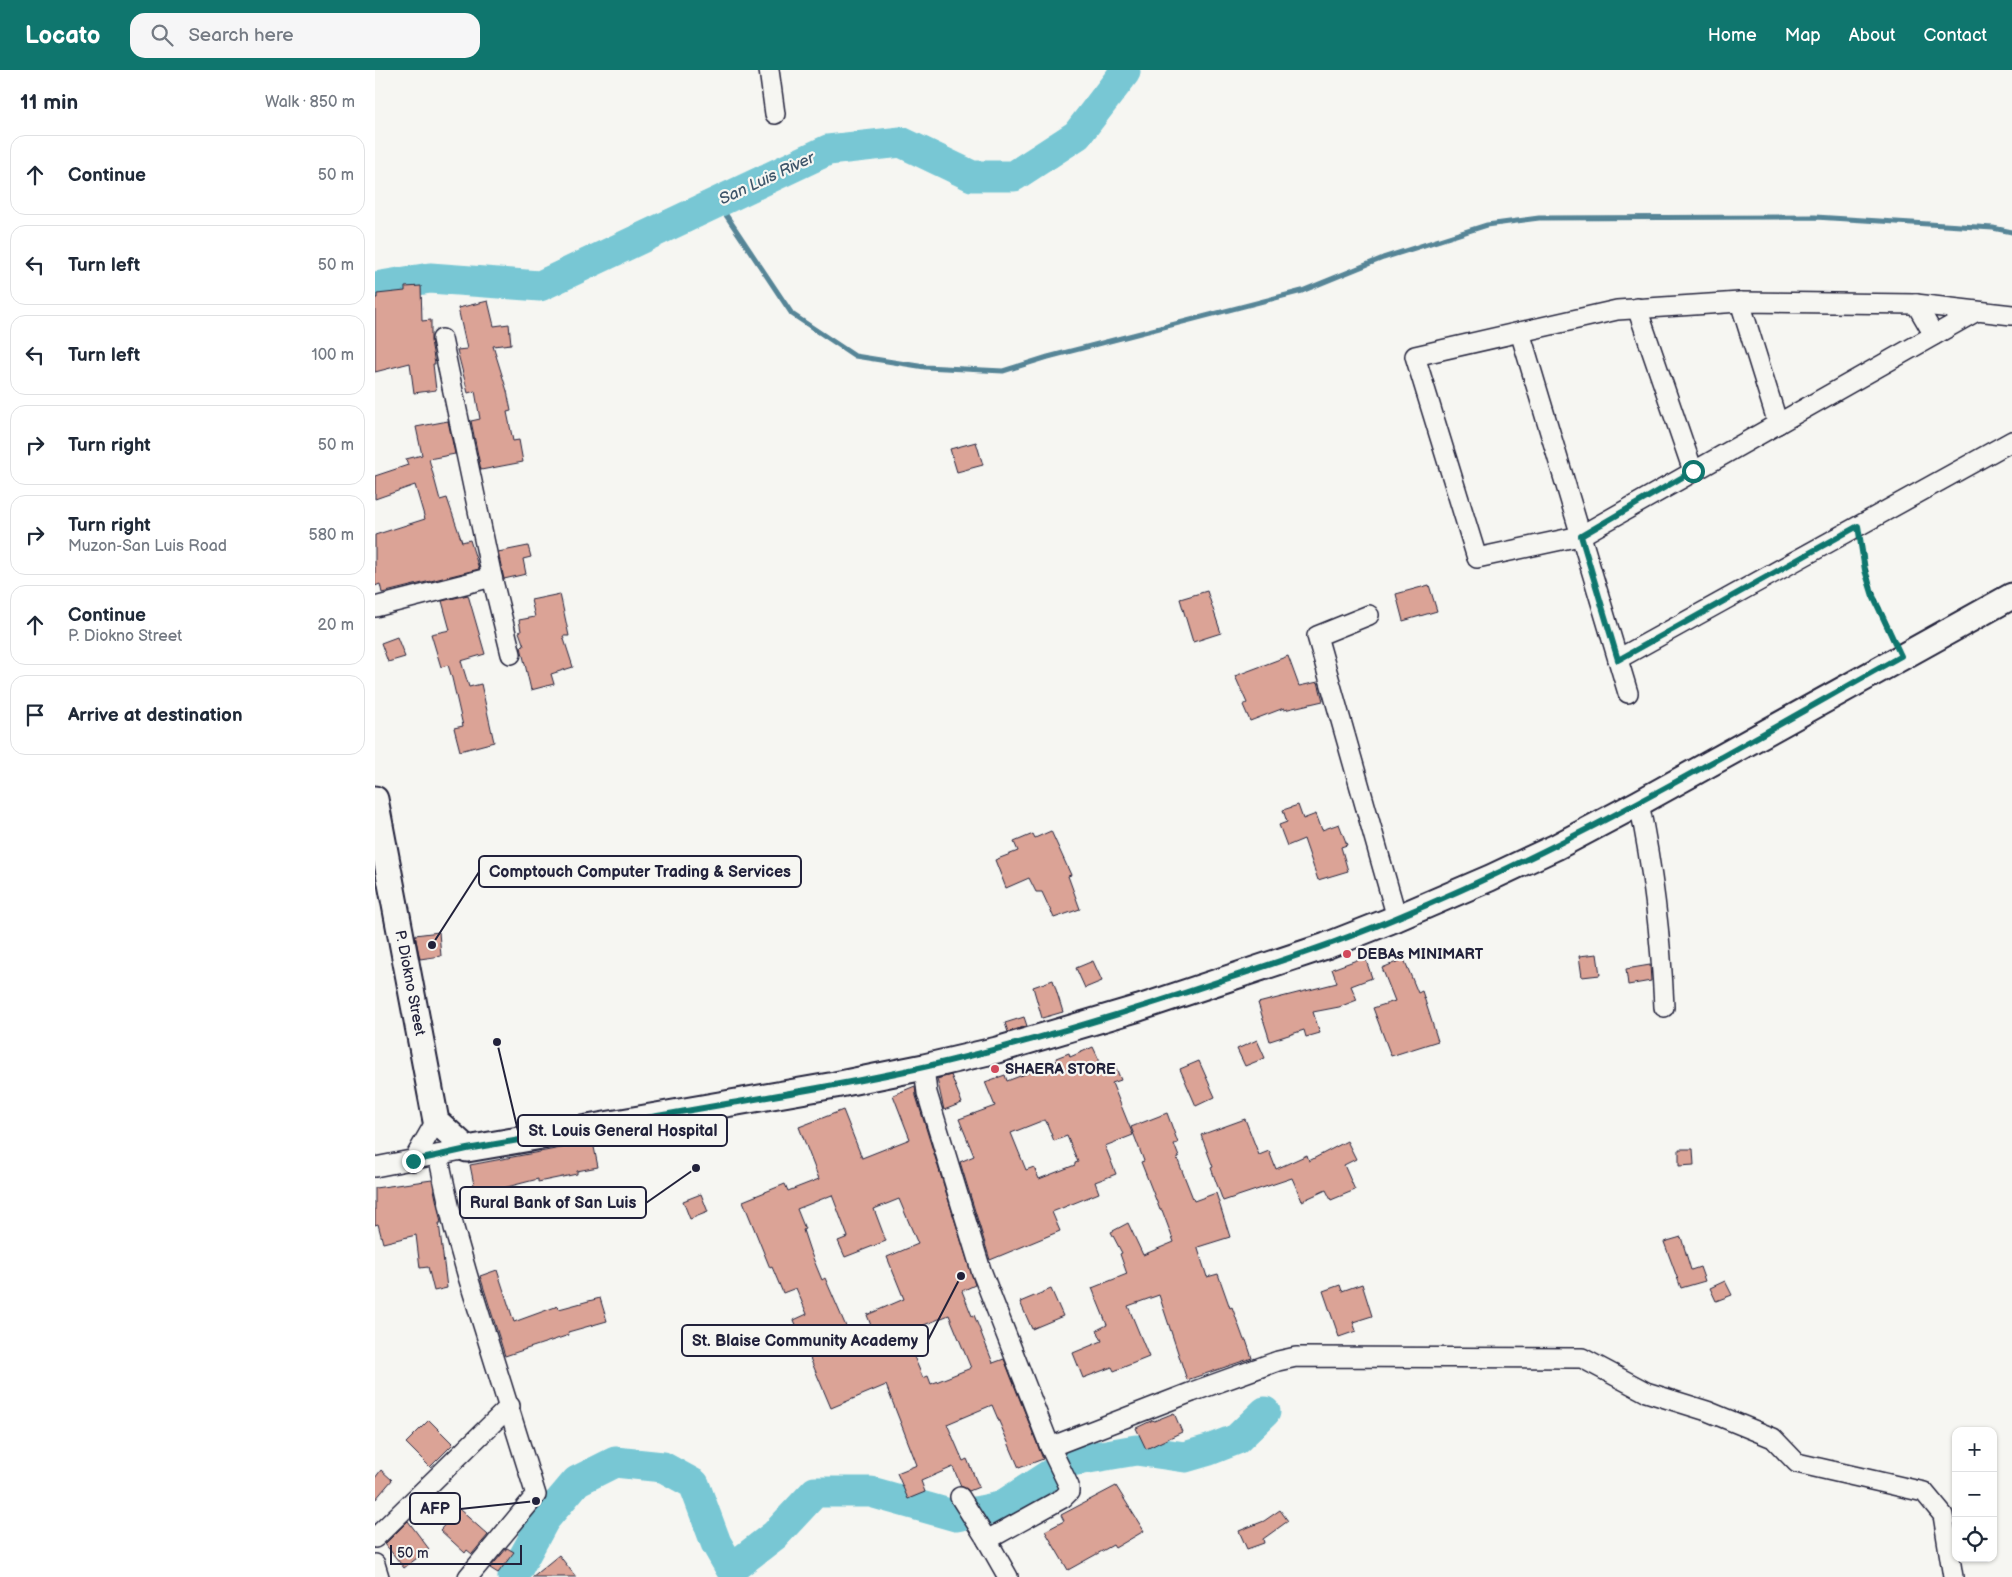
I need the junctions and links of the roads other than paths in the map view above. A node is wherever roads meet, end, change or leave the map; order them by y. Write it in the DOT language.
graph roads {
  1 [pos="769,70"];
  2 [pos="775,114"];
  3 [pos="1740,302"];
  4 [pos="1916,304"];
  5 [pos="1637,308"];
  6 [pos="1977,311"];
  7 [pos="2012,315"];
  8 [pos="1520,332"];
  9 [pos="1934,335"];
  10 [pos="442,339"];
  11 [pos="1778,424"];
  12 [pos="2012,441"];
  13 [pos="1693,471"];
  14 [pos="1581,536"];
  15 [pos="492,577"];
  16 [pos="2012,596"];
  17 [pos="375,607"];
  18 [pos="1369,614"];
  19 [pos="511,654"];
  20 [pos="1618,660"];
  21 [pos="1628,693"];
  22 [pos="375,799"];
  23 [pos="1639,803"];
  24 [pos="1397,918"];
  25 [pos="1664,1008"];
  26 [pos="924,1067"];
  27 [pos="436,1121"];
  28 [pos="467,1149"];
  29 [pos="438,1155"];
  30 [pos="413,1161"];
  31 [pos="375,1167"];
  32 [pos="510,1406"];
  33 [pos="1053,1453"];
  34 [pos="960,1497"];
  35 [pos="375,1538"];
  36 [pos="987,1540"];
  37 [pos="375,1564"];
  38 [pos="379,1577"];
  39 [pos="468,1577"];
  40 [pos="1008,1577"];
  41 [pos="1953,1577"];
  1 -- 2 [label="street"];
  3 -- 4 [label="street"];
  3 -- 5 [label="street"];
  3 -- 11 [label="street"];
  4 -- 6 [label="street"];
  4 -- 9 [label="street"];
  5 -- 8 [label="street"];
  5 -- 13 [label="street"];
  6 -- 7 [label="street"];
  6 -- 9 [label="street"];
  8 -- 14 [label="street"];
  8 -- 14 [label="street"];
  9 -- 11 [label="street"];
  10 -- 15 [label="street"];
  11 -- 13 [label="street"];
  12 -- 20 [label="street"];
  13 -- 14 [label="street"];
  14 -- 20 [label="street"];
  15 -- 17 [label="street"];
  15 -- 19 [label="street"];
  16 -- 23 [label="main road"];
  18 -- 24 [label="street"];
  20 -- 21 [label="street"];
  22 -- 27 [label="main road, P. Diokno Street"];
  23 -- 24 [label="main road"];
  23 -- 25 [label="street"];
  24 -- 26 [label="main road"];
  26 -- 28 [label="main road"];
  26 -- 33 [label="street"];
  27 -- 28 [label="main road"];
  27 -- 30 [label="street"];
  28 -- 29 [label="street"];
  29 -- 30 [label="street"];
  29 -- 32 [label="street"];
  30 -- 31 [label="street"];
  32 -- 35 [label="street"];
  32 -- 39 [label="street"];
  33 -- 36 [label="street"];
  33 -- 41 [label="street"];
  34 -- 36 [label="street"];
  36 -- 40 [label="street"];
  37 -- 38 [label="street"];
}
